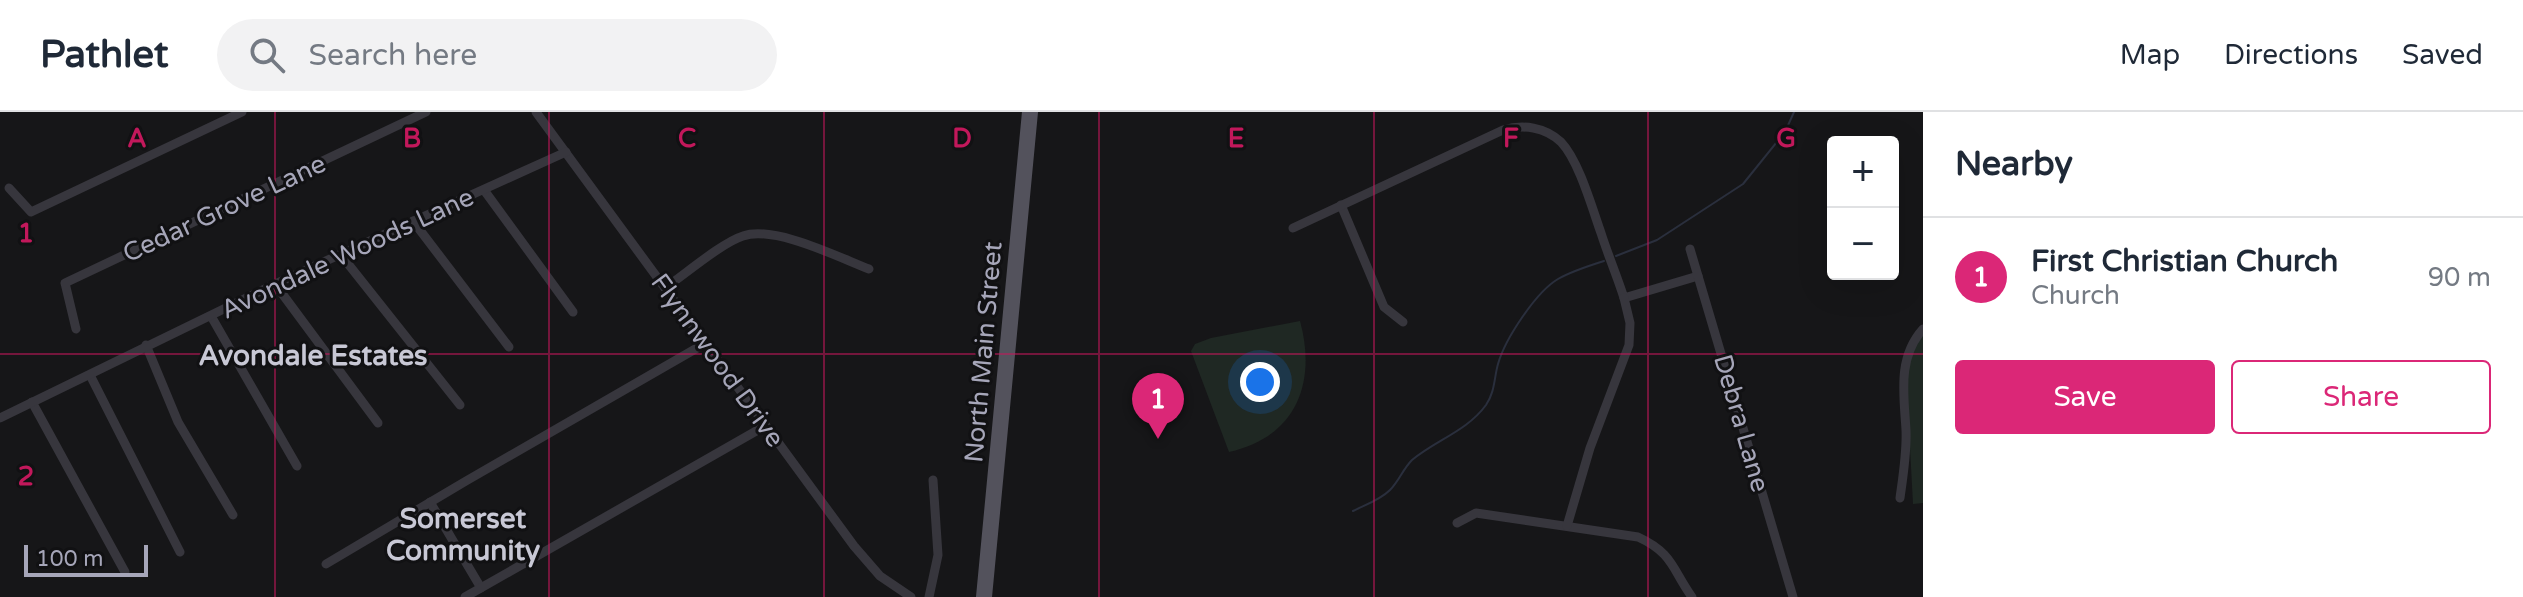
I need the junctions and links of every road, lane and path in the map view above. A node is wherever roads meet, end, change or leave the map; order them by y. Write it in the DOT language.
graph roads {
  1 [pos="242,112"];
  2 [pos="426,112"];
  3 [pos="536,112"];
  4 [pos="1030,112"];
  5 [pos="566,152"];
  6 [pos="9,188"];
  7 [pos="484,190"];
  8 [pos="1341,205"];
  9 [pos="413,221"];
  10 [pos="1293,228"];
  11 [pos="1690,249"];
  12 [pos="341,255"];
  13 [pos="869,269"];
  14 [pos="1698,276"];
  15 [pos="275,284"];
  16 [pos="665,288"];
  17 [pos="1624,298"];
  18 [pos="573,312"];
  19 [pos="211,316"];
  20 [pos="1403,322"];
  21 [pos="76,329"];
  22 [pos="1923,329"];
  23 [pos="704,344"];
  24 [pos="146,345"];
  25 [pos="509,347"];
  26 [pos="90,375"];
  27 [pos="32,402"];
  28 [pos="460,405"];
  29 [pos="0,418"];
  30 [pos="378,423"];
  31 [pos="765,426"];
  32 [pos="297,466"];
  33 [pos="933,480"];
  34 [pos="1900,498"];
  35 [pos="430,502"];
  36 [pos="233,515"];
  37 [pos="1457,523"];
  38 [pos="1567,526"];
  39 [pos="180,552"];
  40 [pos="326,564"];
  41 [pos="125,572"];
  42 [pos="481,588"];
  43 [pos="465,597"];
  44 [pos="911,597"];
  45 [pos="929,597"];
  46 [pos="984,597"];
  47 [pos="1692,597"];
  48 [pos="1793,597"];
  1 -- 6 [label="street"];
  2 -- 21 [label="street, Cedar Grove Lane"];
  3 -- 5 [label="street, Flynnwood Drive"];
  4 -- 46 [label="main road, North Main Street"];
  5 -- 7 [label="street, Avondale Woods Lane"];
  5 -- 16 [label="street, Flynnwood Drive"];
  7 -- 9 [label="street, Avondale Woods Lane"];
  7 -- 18 [label="street"];
  8 -- 10 [label="street"];
  8 -- 17 [label="street"];
  8 -- 20 [label="street"];
  9 -- 12 [label="street, Avondale Woods Lane"];
  9 -- 25 [label="street"];
  11 -- 14 [label="street, Debra Lane"];
  12 -- 15 [label="street, Avondale Woods Lane"];
  12 -- 28 [label="street"];
  13 -- 16 [label="street"];
  14 -- 17 [label="street"];
  14 -- 48 [label="street, Debra Lane"];
  15 -- 19 [label="street, Avondale Woods Lane"];
  15 -- 30 [label="street"];
  16 -- 23 [label="street, Flynnwood Drive"];
  17 -- 38 [label="street"];
  19 -- 24 [label="street, Avondale Woods Lane"];
  19 -- 32 [label="street"];
  22 -- 34 [label="street"];
  23 -- 31 [label="street, Flynnwood Drive"];
  23 -- 35 [label="street"];
  24 -- 26 [label="street, Avondale Woods Lane"];
  24 -- 36 [label="street"];
  26 -- 27 [label="street, Avondale Woods Lane"];
  26 -- 39 [label="street"];
  27 -- 29 [label="street, Avondale Woods Lane"];
  27 -- 41 [label="street"];
  31 -- 42 [label="street"];
  31 -- 44 [label="street, Flynnwood Drive"];
  33 -- 45 [label="street"];
  35 -- 40 [label="street"];
  35 -- 42 [label="street"];
  37 -- 38 [label="street"];
  38 -- 47 [label="street"];
  42 -- 43 [label="street"];
}
